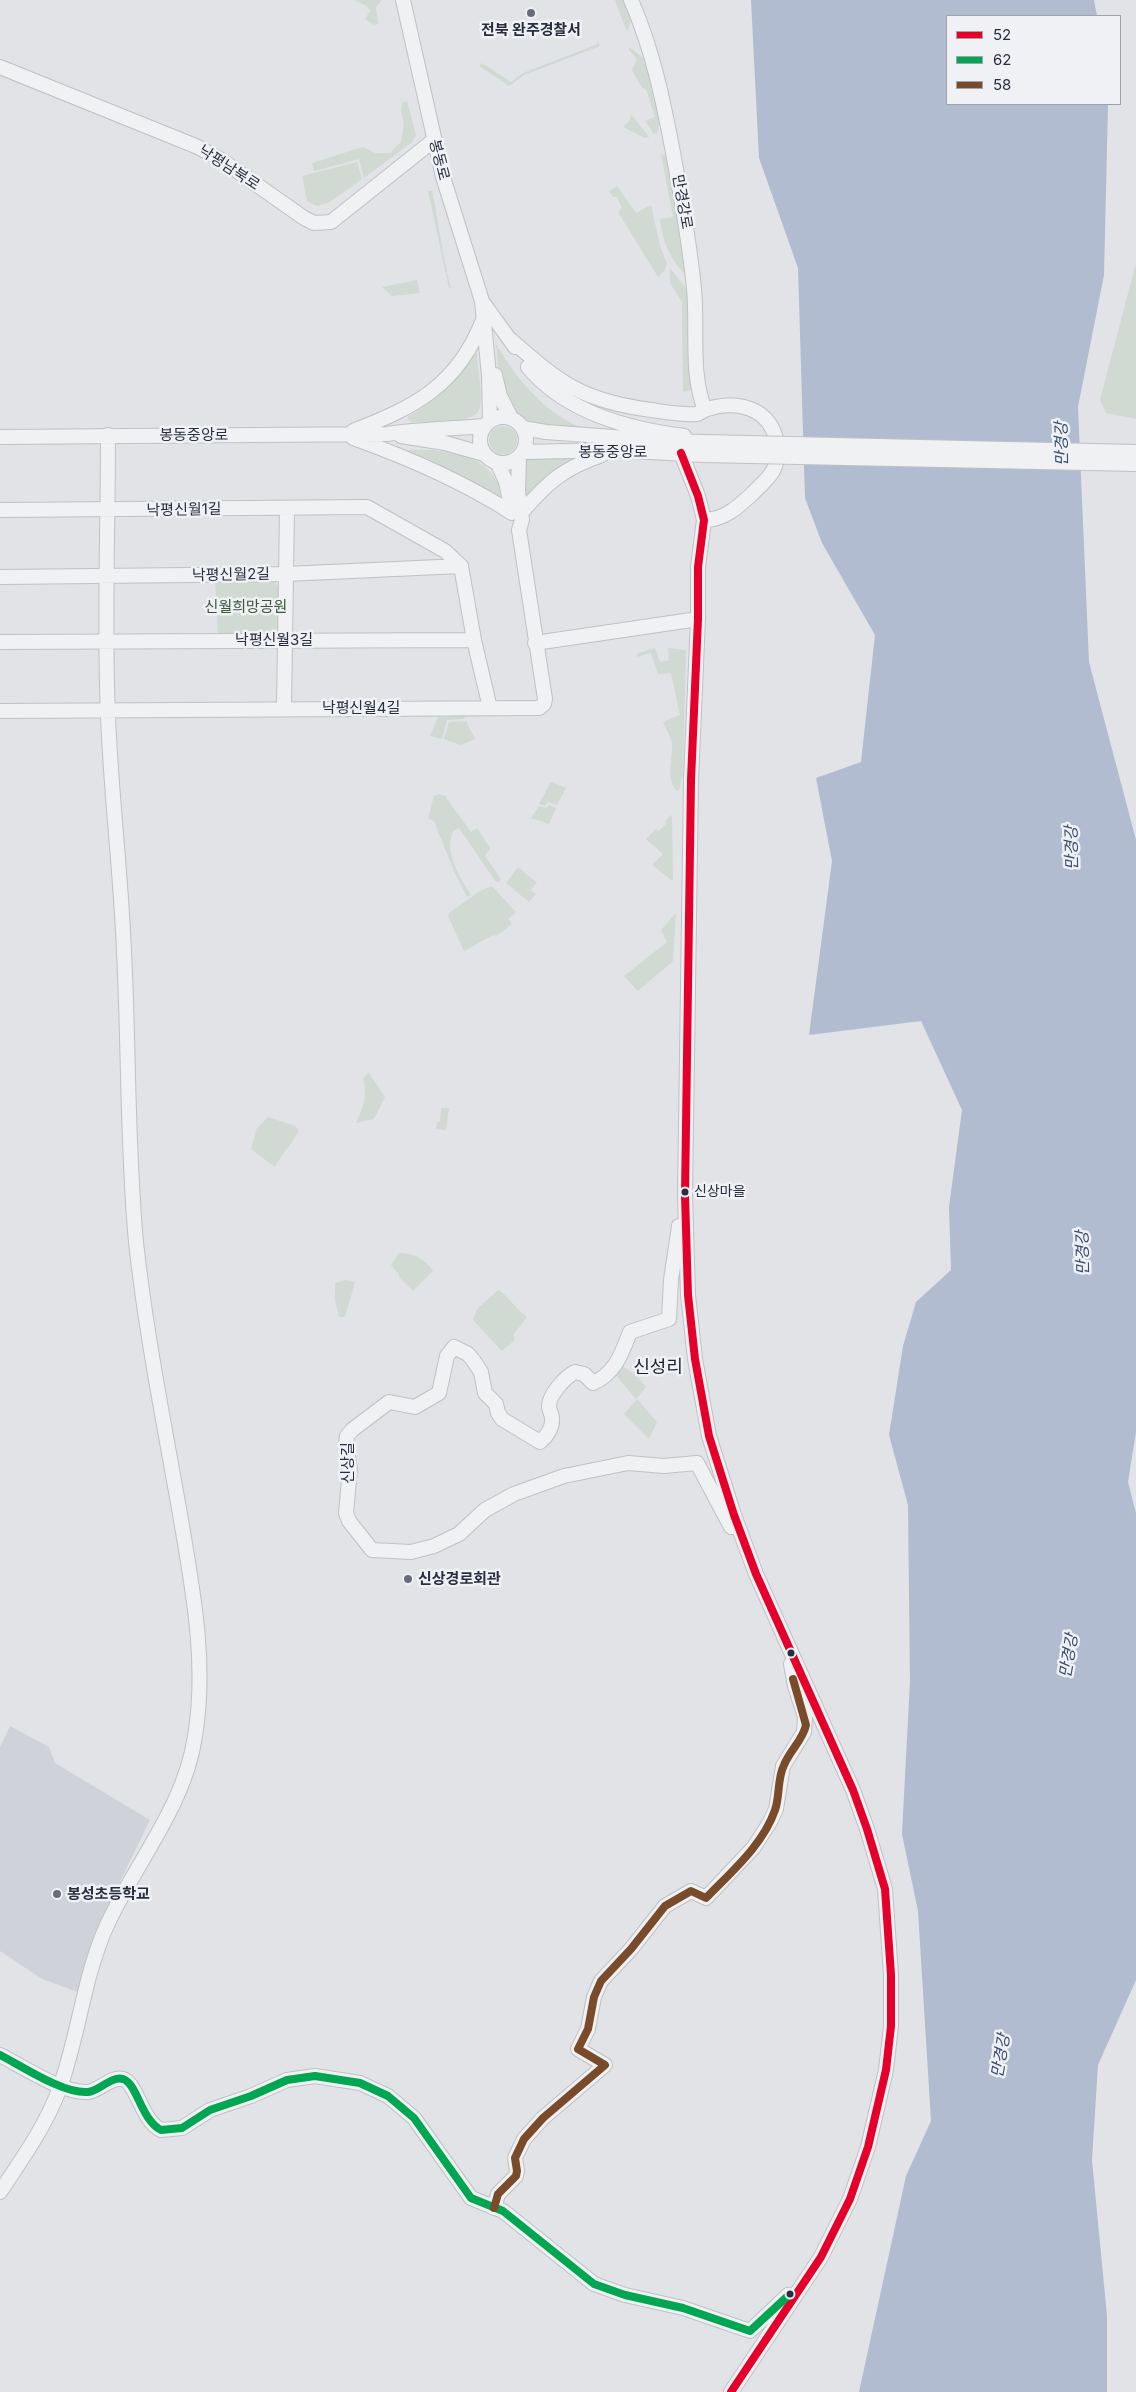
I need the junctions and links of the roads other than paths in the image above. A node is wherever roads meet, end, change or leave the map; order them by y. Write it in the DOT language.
graph roads {
  1 [pos="403,0"];
  2 [pos="631,0"];
  3 [pos="0,67"];
  4 [pos="434,140"];
  5 [pos="482,301"];
  6 [pos="484,317"];
  7 [pos="512,340"];
  8 [pos="631,408"];
  9 [pos="702,412"];
  10 [pos="511,418"];
  11 [pos="487,423"];
  12 [pos="523,428"];
  13 [pos="108,434"];
  14 [pos="388,434"];
  15 [pos="343,435"];
  16 [pos="0,437"];
  17 [pos="690,443"];
  18 [pos="616,450"];
  19 [pos="1136,452"];
  20 [pos="484,454"];
  21 [pos="521,454"];
  22 [pos="497,462"];
  23 [pos="1136,464"];
  24 [pos="287,509"];
  25 [pos="0,510"];
  26 [pos="108,510"];
  27 [pos="516,513"];
  28 [pos="704,520"];
  29 [pos="461,566"];
  30 [pos="286,574"];
  31 [pos="0,577"];
  32 [pos="108,577"];
  33 [pos="698,619"];
  34 [pos="285,640"];
  35 [pos="474,640"];
  36 [pos="0,642"];
  37 [pos="108,642"];
  38 [pos="535,642"];
  39 [pos="490,708"];
  40 [pos="284,709"];
  41 [pos="0,711"];
  42 [pos="108,711"];
  43 [pos="685,1195"];
  44 [pos="756,1574"];
  45 [pos="789,1648"];
  46 [pos="0,2055"];
  47 [pos="61,2086"];
  48 [pos="0,2192"];
  49 [pos="494,2208"];
  50 [pos="804,2281"];
  51 [pos="731,2392"];
  1 -- 4 [label="street, 봉동로"];
  2 -- 9 [label="street, 만경강로"];
  3 -- 4 [label="street, 낙평남북로"];
  4 -- 5 [label="street, 봉동로"];
  5 -- 6 [label="street, 봉동로"];
  5 -- 7 [label="street"];
  6 -- 10 [label="street, 봉동로"];
  6 -- 11 [label="street, 봉동로"];
  6 -- 15 [label="street"];
  7 -- 8 [label="street"];
  7 -- 17 [label="street"];
  8 -- 9 [label="street"];
  8 -- 17 [label="street"];
  9 -- 17 [label="street"];
  9 -- 28 [label="street"];
  10 -- 11 [label="street, 봉동중앙로"];
  10 -- 12 [label="street"];
  11 -- 14 [label="street, 봉동중앙로"];
  11 -- 20 [label="street"];
  12 -- 17 [label="street, 봉동중앙로"];
  12 -- 21 [label="street"];
  13 -- 15 [label="street, 봉동중앙로"];
  13 -- 16 [label="street, 봉동중앙로"];
  13 -- 26 [label="street"];
  14 -- 15 [label="street, 봉동중앙로"];
  14 -- 20 [label="street, 봉동중앙로"];
  15 -- 27 [label="street"];
  17 -- 18 [label="street, 봉동중앙로"];
  17 -- 19 [label="street, bridge"];
  17 -- 23 [label="street, bridge"];
  17 -- 28 [label="street"];
  18 -- 21 [label="street, 봉동중앙로"];
  18 -- 27 [label="street"];
  20 -- 22 [label="street, 봉동중앙로"];
  21 -- 22 [label="street, 봉동중앙로"];
  21 -- 27 [label="street, 낙평신월4길"];
  22 -- 27 [label="street, 낙평신월4길"];
  24 -- 26 [label="street, 낙평신월1길"];
  24 -- 29 [label="street, 낙평신월1길"];
  24 -- 30 [label="street"];
  25 -- 26 [label="street, 낙평신월1길"];
  26 -- 32 [label="street"];
  27 -- 38 [label="street, 낙평신월4길"];
  28 -- 33 [label="street"];
  29 -- 30 [label="street, 낙평신월2길"];
  29 -- 35 [label="street"];
  30 -- 32 [label="street, 낙평신월2길"];
  30 -- 34 [label="street"];
  31 -- 32 [label="street, 낙평신월2길"];
  32 -- 37 [label="street"];
  33 -- 38 [label="street"];
  33 -- 43 [label="street"];
  34 -- 35 [label="street, 낙평신월3길"];
  34 -- 37 [label="street, 낙평신월3길"];
  34 -- 40 [label="street"];
  35 -- 39 [label="street"];
  36 -- 37 [label="street, 낙평신월3길"];
  37 -- 42 [label="street"];
  38 -- 39 [label="street, 낙평신월4길"];
  39 -- 40 [label="street, 낙평신월4길"];
  40 -- 42 [label="street, 낙평신월4길"];
  41 -- 42 [label="street, 낙평신월4길"];
  42 -- 47 [label="street"];
  43 -- 44 [label="street"];
  43 -- 44 [label="street, 신상길"];
  44 -- 45 [label="street"];
  45 -- 49 [label="street"];
  45 -- 50 [label="street"];
  46 -- 47 [label="street"];
  47 -- 48 [label="street"];
  47 -- 49 [label="street"];
  49 -- 50 [label="street"];
  50 -- 51 [label="street"];
}
